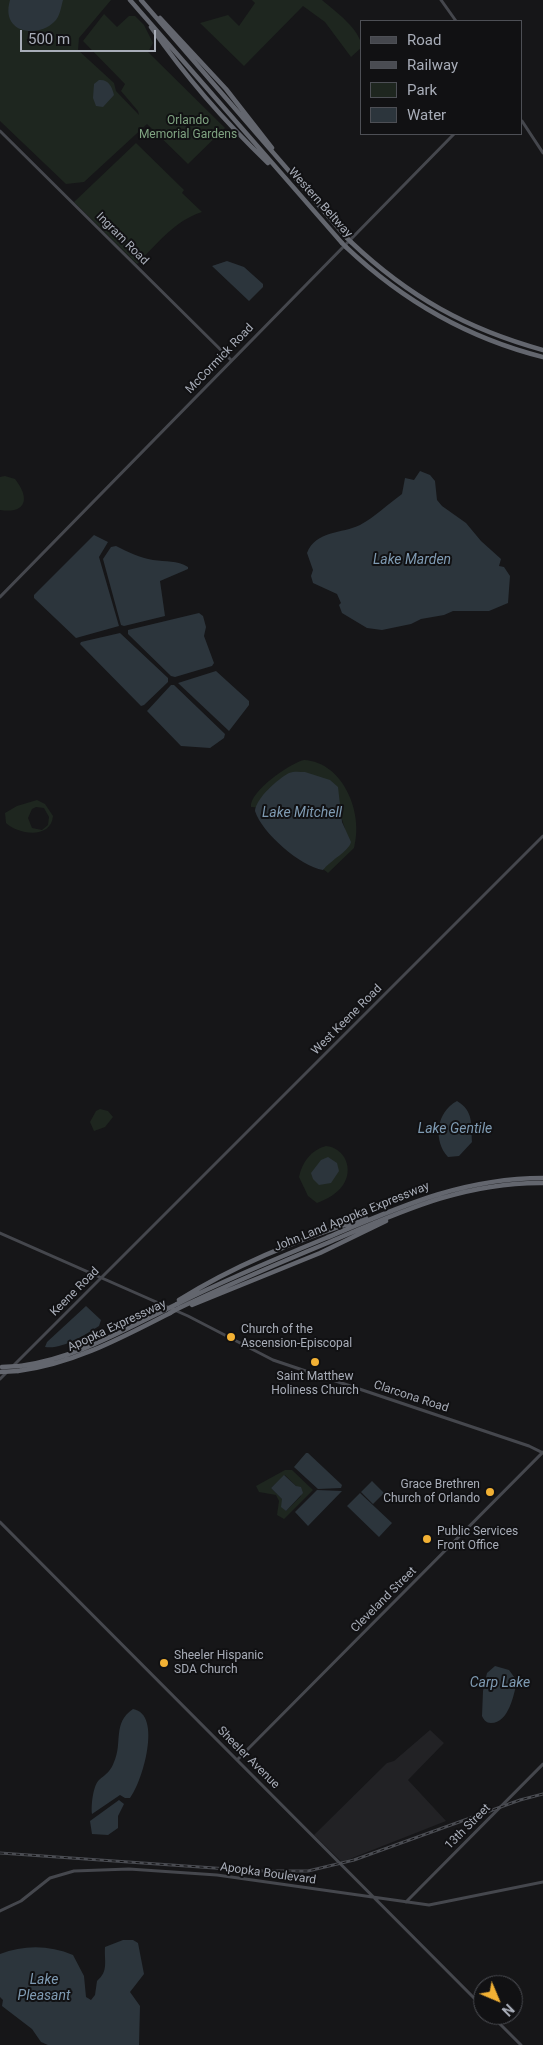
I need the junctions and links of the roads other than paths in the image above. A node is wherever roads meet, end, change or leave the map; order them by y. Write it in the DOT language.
graph roads {
  1 [pos="130,0"];
  2 [pos="141,0"];
  3 [pos="441,0"];
  4 [pos="455,20"];
  5 [pos="523,123"];
  6 [pos="0,131"];
  7 [pos="453,135"];
  8 [pos="543,153"];
  9 [pos="543,350"];
  10 [pos="543,357"];
  11 [pos="231,360"];
  12 [pos="0,597"];
  13 [pos="543,836"];
  14 [pos="543,1178"];
  15 [pos="543,1183"];
  16 [pos="446,1193"];
  17 [pos="439,1195"];
  18 [pos="163,1217"];
  19 [pos="0,1233"];
  20 [pos="102,1277"];
  21 [pos="175,1304"];
  22 [pos="175,1310"];
  23 [pos="1,1369"];
  24 [pos="0,1379"];
  25 [pos="543,1452"];
  26 [pos="0,1522"];
  27 [pos="237,1760"];
  28 [pos="543,1764"];
  29 [pos="543,1882"];
  30 [pos="373,1898"];
  31 [pos="406,1902"];
  32 [pos="0,1911"];
  33 [pos="473,1997"];
  34 [pos="501,2025"];
  35 [pos="521,2045"];
  1 -- 10 [label="highway, Western Beltway, bridge"];
  2 -- 9 [label="highway, Western Beltway, bridge"];
  3 -- 4 [label="street"];
  5 -- 8 [label="street"];
  6 -- 11 [label="street, Ingram Road"];
  7 -- 11 [label="street, McCormick Road"];
  11 -- 12 [label="street, McCormick Road"];
  13 -- 18 [label="street, West Keene Road"];
  14 -- 16 [label="highway, John Land Apopka Expressway"];
  15 -- 16 [label="highway, John Land Apopka Expressway"];
  16 -- 17 [label="highway, John Land Apopka Expressway"];
  17 -- 21 [label="highway, John Land Apopka Expressway"];
  17 -- 22 [label="highway, John Land Apopka Expressway"];
  18 -- 20 [label="street, Keene Road"];
  19 -- 20 [label="street, Clarcona Road"];
  20 -- 24 [label="street, Keene Road"];
  20 -- 25 [label="street, Clarcona Road"];
  21 -- 23 [label="highway, Apopka Expressway, bridge"];
  22 -- 23 [label="highway, Apopka Expressway, bridge"];
  25 -- 27 [label="street, Cleveland Street"];
  26 -- 27 [label="street, Sheeler Avenue"];
  27 -- 30 [label="street, Sheeler Avenue"];
  28 -- 31 [label="street, 13th Street"];
  29 -- 31 [label="street, Apopka Boulevard"];
  30 -- 31 [label="street, Apopka Boulevard"];
  30 -- 32 [label="street, Apopka Boulevard"];
  30 -- 33 [label="street, Sheeler Avenue"];
  34 -- 35 [label="street"];
}
